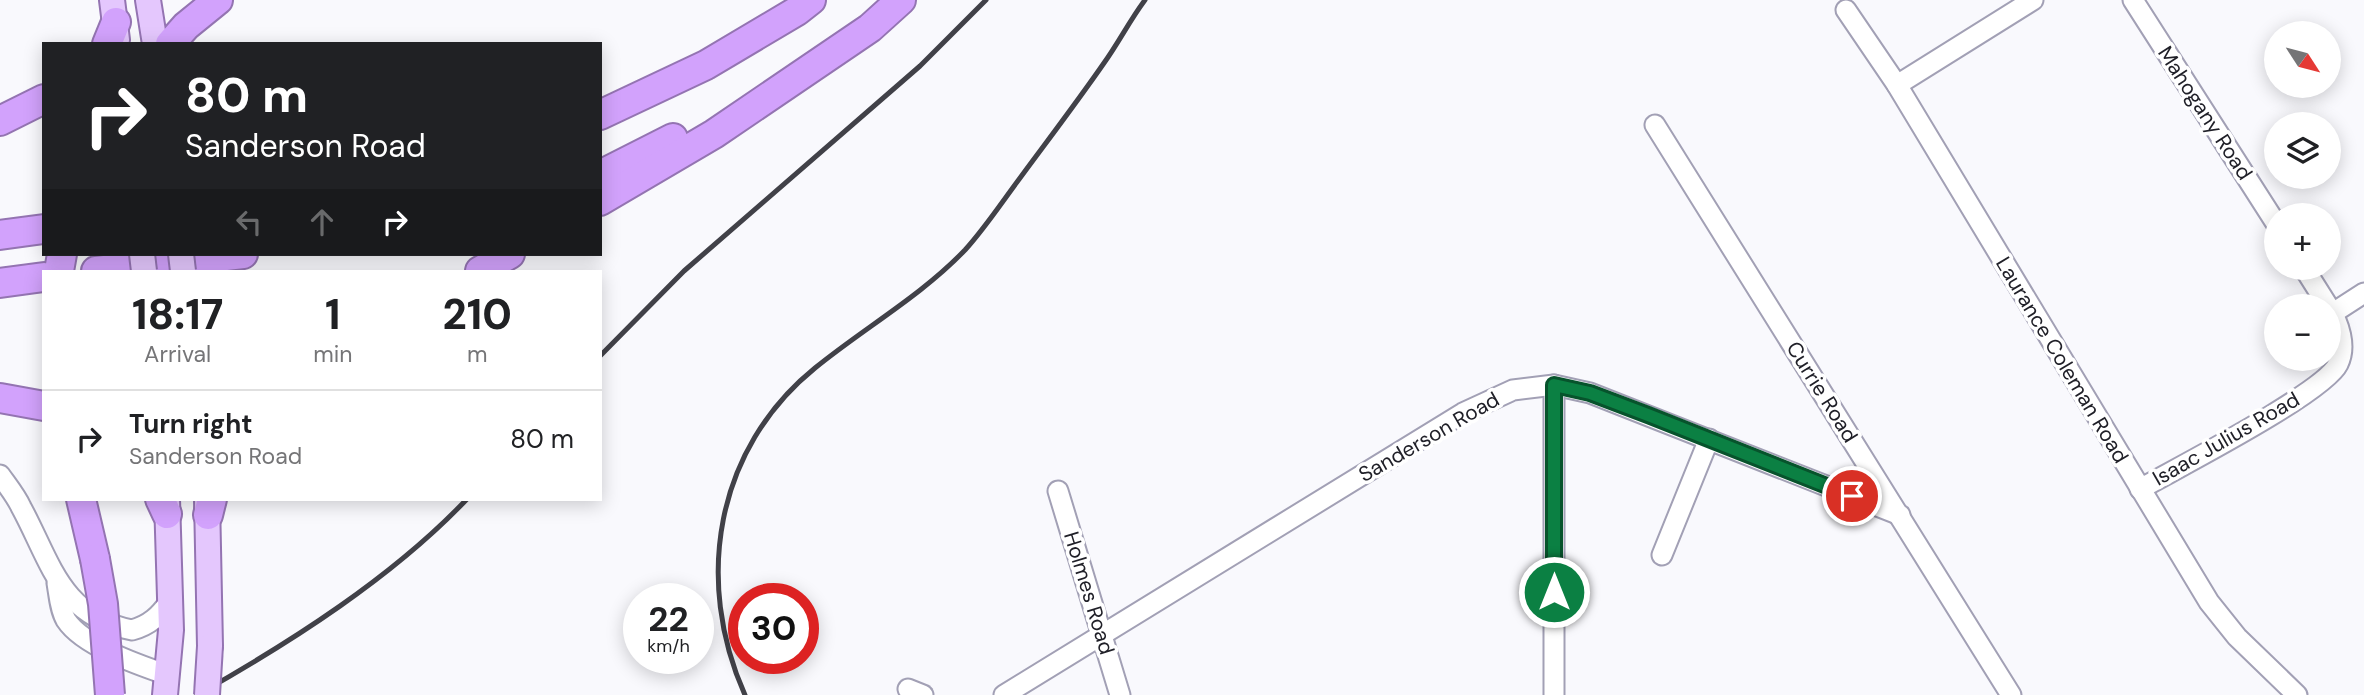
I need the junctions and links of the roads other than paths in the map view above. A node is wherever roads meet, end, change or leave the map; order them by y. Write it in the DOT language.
graph roads {
  1 [pos="148,0"];
  2 [pos="218,0"];
  3 [pos="811,0"];
  4 [pos="891,0"];
  5 [pos="901,0"];
  6 [pos="2033,0"];
  7 [pos="2133,0"];
  8 [pos="1846,10"];
  9 [pos="155,42"];
  10 [pos="172,42"];
  11 [pos="1898,85"];
  12 [pos="42,100"];
  13 [pos="42,108"];
  14 [pos="602,115"];
  15 [pos="1,121"];
  16 [pos="1655,125"];
  17 [pos="602,174"];
  18 [pos="602,200"];
  19 [pos="2264,205"];
  20 [pos="42,229"];
  21 [pos="0,235"];
  22 [pos="226,256"];
  23 [pos="506,256"];
  24 [pos="105,270"];
  25 [pos="482,270"];
  26 [pos="42,278"];
  27 [pos="0,283"];
  28 [pos="2364,293"];
  29 [pos="2341,304"];
  30 [pos="2332,371"];
  31 [pos="1554,385"];
  32 [pos="0,398"];
  33 [pos="42,405"];
  34 [pos="1709,439"];
  35 [pos="0,475"];
  36 [pos="2140,489"];
  37 [pos="1058,491"];
  38 [pos="81,501"];
  39 [pos="165,504"];
  40 [pos="209,504"];
  41 [pos="1900,515"];
  42 [pos="1662,555"];
  43 [pos="56,578"];
  44 [pos="170,601"];
  45 [pos="1102,634"];
  46 [pos="166,687"];
  47 [pos="110,695"];
  48 [pos="207,695"];
  49 [pos="1004,695"];
  50 [pos="1120,695"];
  51 [pos="1554,695"];
  52 [pos="2011,695"];
  53 [pos="2297,695"];
  1 -- 9 [label="main road"];
  2 -- 10 [label="highway"];
  3 -- 14 [label="highway"];
  4 -- 17 [label="highway"];
  5 -- 18 [label="highway"];
  6 -- 11 [label="street"];
  7 -- 19 [label="street, Mahogany Road"];
  8 -- 11 [label="street, Laurance Coleman Road"];
  11 -- 36 [label="street, Laurance Coleman Road"];
  12 -- 15 [label="highway"];
  13 -- 15 [label="highway"];
  16 -- 41 [label="street, Currie Road"];
  20 -- 21 [label="highway"];
  22 -- 24 [label="highway"];
  23 -- 25 [label="highway"];
  26 -- 27 [label="highway"];
  28 -- 29 [label="street"];
  30 -- 36 [label="street, Isaac Julius Road"];
  31 -- 34 [label="street, Sanderson Road"];
  31 -- 45 [label="street, Sanderson Road"];
  31 -- 51 [label="street"];
  32 -- 33 [label="highway"];
  34 -- 41 [label="street, Sanderson Road"];
  34 -- 42 [label="street"];
  35 -- 43 [label="street"];
  36 -- 53 [label="street, Laurance Coleman Road"];
  37 -- 45 [label="street, Holmes Road"];
  38 -- 47 [label="highway, bridge"];
  39 -- 44 [label="main road"];
  40 -- 48 [label="main road, bridge"];
  41 -- 52 [label="street, Currie Road"];
  43 -- 44 [label="street"];
  43 -- 46 [label="street"];
  44 -- 46 [label="main road"];
  45 -- 49 [label="street, Sanderson Road"];
  45 -- 50 [label="street, Holmes Road"];
}
